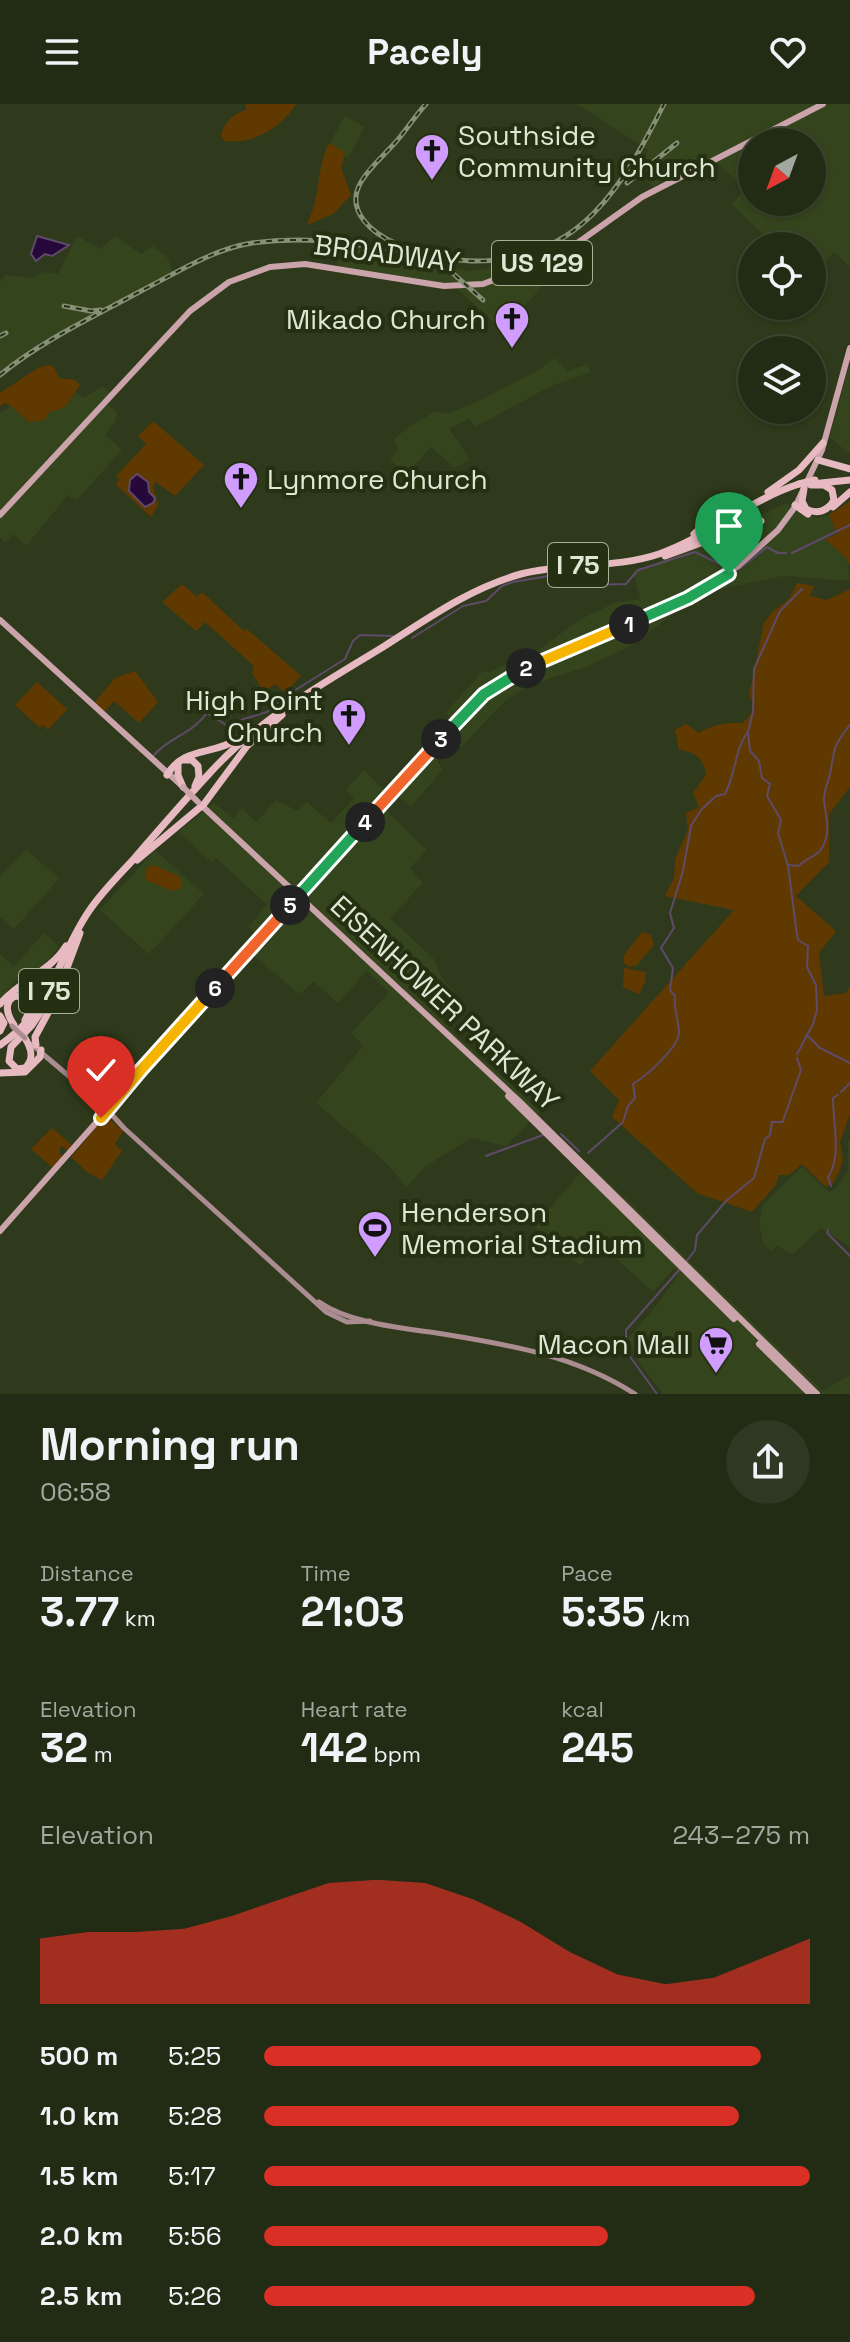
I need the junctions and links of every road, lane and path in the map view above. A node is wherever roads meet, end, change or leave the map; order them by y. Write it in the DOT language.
graph roads {
  1 [pos="823,104"];
  2 [pos="850,348"];
  3 [pos="822,447"];
  4 [pos="818,460"];
  5 [pos="828,463"];
  6 [pos="850,469"];
  7 [pos="850,478"];
  8 [pos="807,485"];
  9 [pos="850,492"];
  10 [pos="720,499"];
  11 [pos="729,504"];
  12 [pos="796,509"];
  13 [pos="721,510"];
  14 [pos="748,513"];
  15 [pos="0,515"];
  16 [pos="735,515"];
  17 [pos="761,521"];
  18 [pos="665,556"];
  19 [pos="637,560"];
  20 [pos="0,622"];
  21 [pos="424,623"];
  22 [pos="413,630"];
  23 [pos="286,711"];
  24 [pos="264,723"];
  25 [pos="169,770"];
  26 [pos="183,788"];
  27 [pos="202,807"];
  28 [pos="172,816"];
  29 [pos="135,862"];
  30 [pos="296,898"];
  31 [pos="97,903"];
  32 [pos="81,928"];
  33 [pos="264,933"];
  34 [pos="267,944"];
  35 [pos="0,1004"];
  36 [pos="40,1013"];
  37 [pos="0,1016"];
  38 [pos="13,1026"];
  39 [pos="0,1031"];
  40 [pos="26,1037"];
  41 [pos="0,1046"];
  42 [pos="39,1051"];
  43 [pos="51,1060"];
  44 [pos="0,1073"];
  45 [pos="108,1110"];
  46 [pos="0,1231"];
  47 [pos="690,1273"];
  48 [pos="635,1394"];
  49 [pos="810,1394"];
  50 [pos="817,1394"];
  1 -- 15 [label="main road, BROADWAY / US 129"];
  2 -- 3 [label="main road"];
  3 -- 4 [label="main road"];
  3 -- 5 [label="highway"];
  3 -- 14 [label="highway"];
  4 -- 5 [label="highway"];
  4 -- 8 [label="main road"];
  5 -- 6 [label="highway"];
  7 -- 8 [label="highway"];
  8 -- 8 [label="highway"];
  8 -- 12 [label="main road"];
  8 -- 14 [label="highway"];
  9 -- 12 [label="highway"];
  10 -- 13 [label="highway"];
  11 -- 13 [label="highway"];
  12 -- 30 [label="main road"];
  13 -- 19 [label="highway"];
  14 -- 16 [label="highway"];
  14 -- 17 [label="highway"];
  14 -- 18 [label="highway"];
  16 -- 18 [label="highway, I 75"];
  16 -- 19 [label="highway, I 75"];
  18 -- 21 [label="highway, I 75"];
  19 -- 21 [label="highway, I 75"];
  20 -- 25 [label="main road, EISENHOWER PARKWAY"];
  21 -- 22 [label="highway, I 75"];
  22 -- 23 [label="highway, I 75"];
  22 -- 24 [label="highway, I 75"];
  23 -- 27 [label="highway"];
  23 -- 29 [label="highway, I 75"];
  24 -- 25 [label="highway"];
  24 -- 28 [label="highway, I 75"];
  25 -- 26 [label="main road, EISENHOWER PARKWAY"];
  25 -- 26 [label="highway"];
  25 -- 28 [label="highway"];
  26 -- 27 [label="main road, EISENHOWER PARKWAY, bridge"];
  27 -- 29 [label="highway"];
  27 -- 30 [label="main road, EISENHOWER PARKWAY"];
  28 -- 31 [label="highway, I 75"];
  29 -- 31 [label="highway, I 75"];
  30 -- 33 [label="main road"];
  30 -- 47 [label="main road, EISENHOWER PARKWAY"];
  31 -- 32 [label="highway, I 75"];
  32 -- 35 [label="highway"];
  32 -- 36 [label="highway, I 75"];
  32 -- 41 [label="highway, I 75"];
  32 -- 42 [label="highway"];
  33 -- 34 [label="main road"];
  33 -- 45 [label="main road"];
  36 -- 40 [label="highway"];
  36 -- 41 [label="highway, I 75"];
  37 -- 38 [label="main road"];
  37 -- 39 [label="highway"];
  38 -- 40 [label="main road, bridge"];
  38 -- 41 [label="highway"];
  40 -- 42 [label="main road"];
  42 -- 43 [label="highway"];
  42 -- 44 [label="highway"];
  43 -- 45 [label="main road"];
  45 -- 46 [label="main road"];
  45 -- 48 [label="main road"];
  47 -- 49 [label="main road, EISENHOWER PARKWAY"];
  47 -- 50 [label="main road, EISENHOWER PARKWAY"];
}
